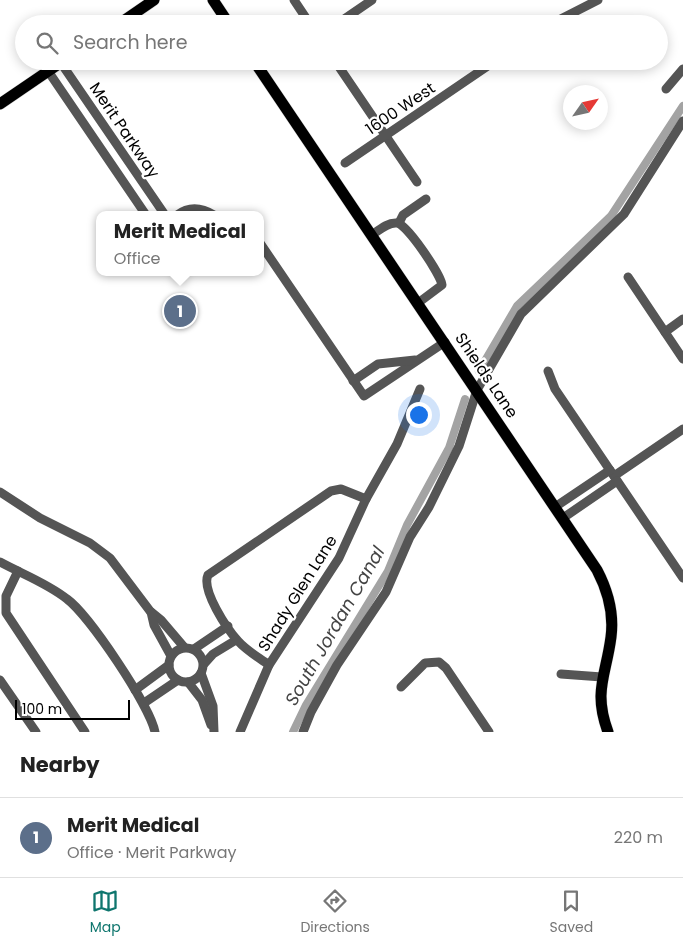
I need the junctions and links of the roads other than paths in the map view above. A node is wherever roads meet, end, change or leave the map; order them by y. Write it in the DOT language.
graph roads {
  1 [pos="154,0"];
  2 [pos="212,0"];
  3 [pos="294,0"];
  4 [pos="372,0"];
  5 [pos="598,0"];
  6 [pos="132,15"];
  7 [pos="223,15"];
  8 [pos="304,15"];
  9 [pos="350,15"];
  10 [pos="569,15"];
  11 [pos="683,69"];
  12 [pos="67,70"];
  13 [pos="260,70"];
  14 [pos="341,70"];
  15 [pos="483,70"];
  16 [pos="48,71"];
  17 [pos="666,89"];
  18 [pos="0,104"];
  19 [pos="683,122"];
  20 [pos="385,136"];
  21 [pos="345,163"];
  22 [pos="142,182"];
  23 [pos="417,182"];
  24 [pos="129,190"];
  25 [pos="426,199"];
  26 [pos="143,211"];
  27 [pos="162,211"];
  28 [pos="184,211"];
  29 [pos="205,211"];
  30 [pos="399,223"];
  31 [pos="372,235"];
  32 [pos="264,249"];
  33 [pos="628,278"];
  34 [pos="418,303"];
  35 [pos="683,319"];
  36 [pos="665,332"];
  37 [pos="445,342"];
  38 [pos="683,359"];
  39 [pos="418,360"];
  40 [pos="548,371"];
  41 [pos="353,381"];
  42 [pos="420,389"];
  43 [pos="477,390"];
  44 [pos="683,429"];
  45 [pos="614,476"];
  46 [pos="0,492"];
  47 [pos="366,499"];
  48 [pos="555,507"];
  49 [pos="563,518"];
  50 [pos="0,562"];
  51 [pos="18,571"];
  52 [pos="683,578"];
  53 [pos="150,611"];
  54 [pos="228,626"];
  55 [pos="236,640"];
  56 [pos="209,641"];
  57 [pos="184,647"];
  58 [pos="194,649"];
  59 [pos="216,652"];
  60 [pos="170,660"];
  61 [pos="204,664"];
  62 [pos="269,665"];
  63 [pos="201,673"];
  64 [pos="561,674"];
  65 [pos="155,676"];
  66 [pos="602,677"];
  67 [pos="0,680"];
  68 [pos="178,680"];
  69 [pos="188,682"];
  70 [pos="401,687"];
  71 [pos="164,688"];
  72 [pos="135,690"];
  73 [pos="144,703"];
  74 [pos="36,732"];
  75 [pos="85,732"];
  76 [pos="156,732"];
  77 [pos="214,732"];
  78 [pos="240,732"];
  79 [pos="303,732"];
  80 [pos="489,732"];
  81 [pos="608,732"];
  1 -- 6 [label="main road"];
  2 -- 7 [label="main road"];
  3 -- 8 [label="street"];
  4 -- 9 [label="street"];
  5 -- 10 [label="street"];
  11 -- 17 [label="street"];
  12 -- 22 [label="street, Merit Parkway"];
  13 -- 31 [label="main road, Shields Lane"];
  14 -- 20 [label="street"];
  15 -- 20 [label="street, 1600 West"];
  16 -- 18 [label="main road"];
  16 -- 24 [label="street, Merit Parkway"];
  19 -- 43 [label="street"];
  20 -- 21 [label="street, 1600 West"];
  20 -- 23 [label="street"];
  22 -- 24 [label="street"];
  22 -- 27 [label="street, Merit Parkway"];
  24 -- 26 [label="street, Merit Parkway"];
  25 -- 30 [label="street"];
  28 -- 29 [label="street"];
  30 -- 31 [label="street"];
  30 -- 34 [label="street"];
  31 -- 34 [label="main road, Shields Lane"];
  32 -- 41 [label="street"];
  33 -- 36 [label="street"];
  34 -- 37 [label="main road, Shields Lane"];
  35 -- 36 [label="street"];
  36 -- 38 [label="street"];
  37 -- 39 [label="street"];
  37 -- 43 [label="main road, Shields Lane"];
  39 -- 41 [label="street"];
  39 -- 41 [label="street"];
  40 -- 45 [label="street"];
  42 -- 47 [label="street, Shady Glen Lane"];
  43 -- 48 [label="main road, Shields Lane"];
  43 -- 79 [label="street"];
  44 -- 45 [label="street"];
  45 -- 48 [label="street"];
  45 -- 49 [label="street"];
  45 -- 52 [label="street"];
  46 -- 53 [label="street"];
  47 -- 54 [label="street"];
  47 -- 62 [label="street, Shady Glen Lane"];
  48 -- 49 [label="main road, Shields Lane"];
  49 -- 66 [label="main road, Shields Lane"];
  50 -- 51 [label="street"];
  51 -- 72 [label="street"];
  51 -- 75 [label="street"];
  53 -- 57 [label="street"];
  53 -- 60 [label="street"];
  54 -- 55 [label="street"];
  54 -- 56 [label="street"];
  55 -- 59 [label="street"];
  55 -- 62 [label="street"];
  56 -- 58 [label="street"];
  56 -- 59 [label="street"];
  57 -- 58 [label="street"];
  57 -- 60 [label="street"];
  58 -- 61 [label="street"];
  59 -- 61 [label="street"];
  60 -- 65 [label="street"];
  60 -- 68 [label="street"];
  61 -- 63 [label="street"];
  62 -- 78 [label="street, Shady Glen Lane"];
  63 -- 69 [label="street"];
  63 -- 77 [label="street"];
  64 -- 66 [label="street"];
  65 -- 71 [label="street"];
  65 -- 72 [label="street"];
  66 -- 81 [label="main road, Shields Lane"];
  67 -- 74 [label="street"];
  68 -- 69 [label="street"];
  68 -- 71 [label="street"];
  69 -- 77 [label="street"];
  70 -- 80 [label="street"];
  71 -- 73 [label="street"];
  72 -- 73 [label="street"];
  73 -- 76 [label="street"];
}
